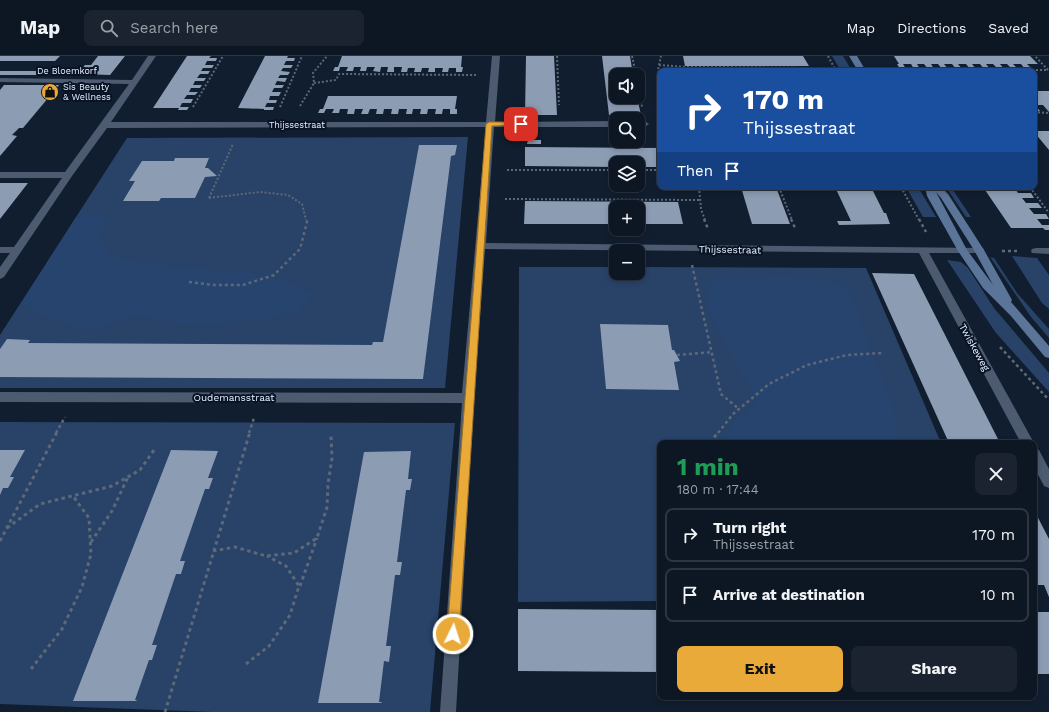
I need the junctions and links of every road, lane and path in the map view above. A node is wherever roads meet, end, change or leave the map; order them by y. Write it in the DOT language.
graph roads {
  1 [pos="152,56"];
  2 [pos="223,56"];
  3 [pos="302,56"];
  4 [pos="327,56"];
  5 [pos="496,56"];
  6 [pos="557,56"];
  7 [pos="632,56"];
  8 [pos="661,56"];
  9 [pos="828,56"];
  10 [pos="853,56"];
  11 [pos="1035,56"];
  12 [pos="659,65"];
  13 [pos="635,68"];
  14 [pos="659,68"];
  15 [pos="811,68"];
  16 [pos="834,68"];
  17 [pos="860,68"];
  18 [pos="1037,70"];
  19 [pos="494,75"];
  20 [pos="0,80"];
  21 [pos="133,82"];
  22 [pos="314,83"];
  23 [pos="1037,112"];
  24 [pos="1049,112"];
  25 [pos="291,121"];
  26 [pos="489,124"];
  27 [pos="560,124"];
  28 [pos="609,124"];
  29 [pos="105,125"];
  30 [pos="182,125"];
  31 [pos="241,125"];
  32 [pos="507,170"];
  33 [pos="609,170"];
  34 [pos="645,170"];
  35 [pos="657,170"];
  36 [pos="0,175"];
  37 [pos="68,175"];
  38 [pos="699,190"];
  39 [pos="780,190"];
  40 [pos="931,190"];
  41 [pos="939,190"];
  42 [pos="1032,190"];
  43 [pos="505,199"];
  44 [pos="700,200"];
  45 [pos="1049,213"];
  46 [pos="795,228"];
  47 [pos="481,246"];
  48 [pos="688,248"];
  49 [pos="713,248"];
  50 [pos="0,250"];
  51 [pos="18,250"];
  52 [pos="963,250"];
  53 [pos="979,250"];
  54 [pos="923,251"];
  55 [pos="1036,251"];
  56 [pos="1049,251"];
  57 [pos="0,275"];
  58 [pos="189,282"];
  59 [pos="1015,313"];
  60 [pos="712,352"];
  61 [pos="882,353"];
  62 [pos="1049,354"];
  63 [pos="677,355"];
  64 [pos="0,397"];
  65 [pos="75,397"];
  66 [pos="260,398"];
  67 [pos="468,398"];
  68 [pos="739,409"];
  69 [pos="331,436"];
  70 [pos="712,440"];
  71 [pos="1026,440"];
  72 [pos="154,450"];
  73 [pos="1037,460"];
  74 [pos="128,477"];
  75 [pos="1049,482"];
  76 [pos="73,496"];
  77 [pos="7,528"];
  78 [pos="317,538"];
  79 [pos="0,541"];
  80 [pos="90,542"];
  81 [pos="213,550"];
  82 [pos="266,556"];
  83 [pos="300,586"];
  84 [pos="246,664"];
  85 [pos="31,669"];
  86 [pos="165,712"];
  87 [pos="448,712"];
  1 -- 21 [label="street"];
  2 -- 30 [label="path"];
  3 -- 25 [label="path"];
  4 -- 22 [label="path"];
  5 -- 19 [label="street"];
  6 -- 27 [label="path"];
  7 -- 13 [label="path"];
  8 -- 12 [label="path"];
  9 -- 16 [label="path"];
  10 -- 17 [label="main road"];
  11 -- 18 [label="path"];
  12 -- 14 [label="path"];
  12 -- 15 [label="path"];
  19 -- 22 [label="path"];
  19 -- 26 [label="street"];
  20 -- 21 [label="street, De Bloemkorf"];
  21 -- 29 [label="street"];
  22 -- 25 [label="path"];
  23 -- 24 [label="path"];
  25 -- 26 [label="street, Thijssestraat"];
  25 -- 31 [label="street, Thijssestraat"];
  26 -- 27 [label="street, Thijssestraat"];
  26 -- 47 [label="street"];
  27 -- 28 [label="street, Thijssestraat"];
  29 -- 30 [label="street, Thijssestraat"];
  29 -- 37 [label="street"];
  30 -- 31 [label="street, Thijssestraat"];
  31 -- 58 [label="path"];
  32 -- 33 [label="path"];
  34 -- 35 [label="path"];
  36 -- 37 [label="street"];
  37 -- 51 [label="street"];
  38 -- 44 [label="path"];
  39 -- 46 [label="path"];
  40 -- 52 [label="main road"];
  41 -- 53 [label="main road"];
  42 -- 45 [label="path"];
  43 -- 44 [label="path"];
  44 -- 49 [label="path"];
  47 -- 48 [label="street, Thijssestraat"];
  47 -- 67 [label="street"];
  48 -- 49 [label="street, Thijssestraat"];
  48 -- 60 [label="path"];
  49 -- 54 [label="street, Thijssestraat"];
  50 -- 51 [label="street"];
  51 -- 57 [label="street"];
  52 -- 53 [label="street, Thijssestraat"];
  52 -- 54 [label="street, Thijssestraat"];
  52 -- 59 [label="main road"];
  53 -- 55 [label="path"];
  53 -- 59 [label="main road"];
  54 -- 71 [label="street, Twiskeweg"];
  55 -- 56 [label="street"];
  59 -- 62 [label="main road"];
  60 -- 63 [label="path"];
  60 -- 68 [label="path"];
  61 -- 68 [label="path"];
  64 -- 65 [label="street, Oudemansstraat"];
  65 -- 66 [label="street, Oudemansstraat"];
  65 -- 77 [label="path"];
  66 -- 67 [label="street, Oudemansstraat"];
  66 -- 81 [label="path"];
  67 -- 87 [label="street"];
  68 -- 70 [label="path"];
  69 -- 78 [label="path"];
  72 -- 74 [label="path"];
  73 -- 75 [label="street"];
  74 -- 76 [label="path"];
  74 -- 80 [label="path"];
  76 -- 77 [label="path"];
  76 -- 80 [label="path"];
  77 -- 79 [label="path"];
  78 -- 82 [label="path"];
  78 -- 83 [label="path"];
  80 -- 85 [label="path"];
  81 -- 82 [label="path"];
  81 -- 86 [label="path"];
  82 -- 83 [label="path"];
  83 -- 84 [label="path"];
}
